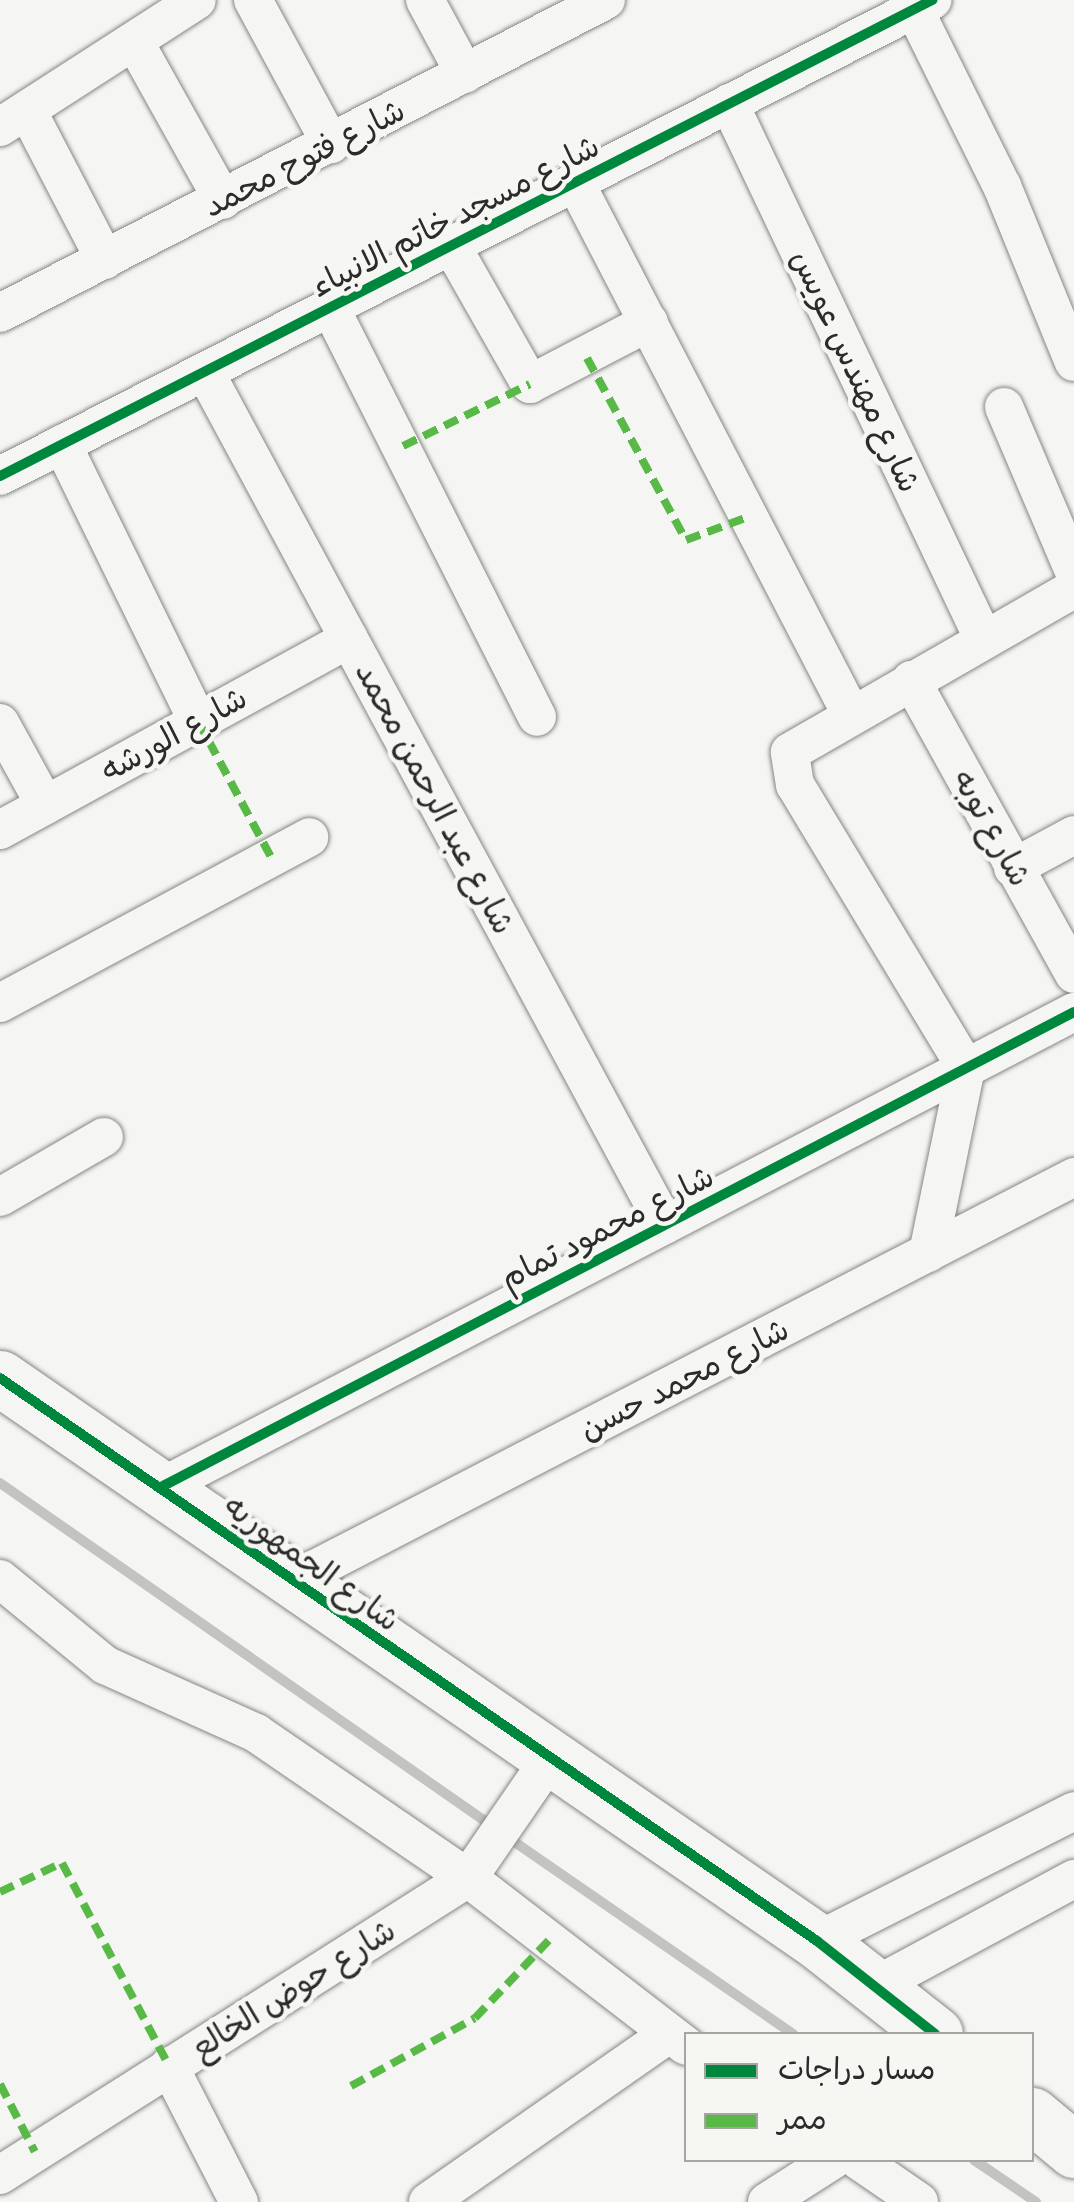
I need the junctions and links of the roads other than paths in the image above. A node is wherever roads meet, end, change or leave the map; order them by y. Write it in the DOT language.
graph roads {
  1 [pos="197,0"];
  2 [pos="253,0"];
  3 [pos="425,0"];
  4 [pos="601,1"];
  5 [pos="923,5"];
  6 [pos="134,40"];
  7 [pos="466,74"];
  8 [pos="729,103"];
  9 [pos="13,118"];
  10 [pos="331,144"];
  11 [pos="575,182"];
  12 [pos="223,200"];
  13 [pos="452,245"];
  14 [pos="105,260"];
  15 [pos="330,308"];
  16 [pos="0,313"];
  17 [pos="650,322"];
  18 [pos="1068,324"];
  19 [pos="1074,362"];
  20 [pos="205,372"];
  21 [pos="1004,407"];
  22 [pos="62,444"];
  23 [pos="0,476"];
  24 [pos="1074,571"];
  25 [pos="1074,590"];
  26 [pos="983,638"];
  27 [pos="349,639"];
  28 [pos="912,680"];
  29 [pos="851,714"];
  30 [pos="537,717"];
  31 [pos="198,721"];
  32 [pos="0,723"];
  33 [pos="44,806"];
  34 [pos="0,830"];
  35 [pos="1074,834"];
  36 [pos="309,837"];
  37 [pos="1012,868"];
  38 [pos="1074,974"];
  39 [pos="0,1004"];
  40 [pos="1074,1012"];
  41 [pos="966,1068"];
  42 [pos="104,1137"];
  43 [pos="1074,1178"];
  44 [pos="0,1198"];
  45 [pos="665,1225"];
  46 [pos="928,1253"];
  47 [pos="0,1378"];
  48 [pos="162,1486"];
  49 [pos="0,1579"];
  50 [pos="294,1580"];
  51 [pos="535,1782"];
  52 [pos="1074,1812"];
  53 [pos="478,1865"];
  54 [pos="1074,1879"];
  55 [pos="817,1940"];
  56 [pos="875,1986"];
  57 [pos="932,2032"];
  58 [pos="678,2040"];
  59 [pos="170,2066"];
  60 [pos="1034,2117"];
  61 [pos="1074,2150"];
  62 [pos="829,2162"];
  63 [pos="861,2162"];
  64 [pos="0,2175"];
  65 [pos="238,2202"];
  66 [pos="428,2202"];
  67 [pos="767,2202"];
  68 [pos="920,2202"];
  1 -- 6 [label="street"];
  2 -- 10 [label="street"];
  3 -- 7 [label="street"];
  4 -- 7 [label="street, شارع فتوح محمد"];
  5 -- 8 [label="street, شارع مسجد خاتم الانبياء"];
  5 -- 18 [label="street"];
  6 -- 9 [label="street"];
  6 -- 12 [label="street"];
  7 -- 10 [label="street, شارع فتوح محمد"];
  8 -- 11 [label="street, شارع مسجد خاتم الانبياء"];
  8 -- 26 [label="street, شارع مهندس عويس"];
  9 -- 14 [label="street"];
  10 -- 12 [label="street, شارع فتوح محمد"];
  11 -- 13 [label="street, شارع مسجد خاتم الانبياء"];
  11 -- 17 [label="street"];
  12 -- 14 [label="street, شارع فتوح محمد"];
  13 -- 15 [label="street, شارع مسجد خاتم الانبياء"];
  13 -- 17 [label="street"];
  14 -- 16 [label="street, شارع فتوح محمد"];
  15 -- 20 [label="street, شارع مسجد خاتم الانبياء"];
  15 -- 30 [label="street"];
  17 -- 29 [label="street"];
  18 -- 19 [label="street"];
  20 -- 22 [label="street, شارع مسجد خاتم الانبياء"];
  20 -- 27 [label="street, شارع عبد الرحمن محمد"];
  21 -- 24 [label="street"];
  22 -- 23 [label="street, شارع مسجد خاتم الانبياء"];
  22 -- 31 [label="street"];
  25 -- 26 [label="street"];
  26 -- 28 [label="street"];
  27 -- 31 [label="street, شارع الورشه"];
  27 -- 45 [label="street, شارع عبد الرحمن محمد"];
  28 -- 29 [label="street"];
  28 -- 37 [label="street, شارع توبه"];
  29 -- 41 [label="street"];
  31 -- 33 [label="street, شارع الورشه"];
  32 -- 33 [label="street"];
  33 -- 34 [label="street, شارع الورشه"];
  35 -- 37 [label="street"];
  36 -- 39 [label="street"];
  37 -- 38 [label="street, شارع توبه"];
  40 -- 41 [label="street, شارع محمود تمام"];
  41 -- 45 [label="street, شارع محمود تمام"];
  41 -- 46 [label="street"];
  42 -- 44 [label="street"];
  43 -- 46 [label="street, شارع محمد حسن"];
  45 -- 48 [label="street, شارع محمود تمام"];
  46 -- 50 [label="street, شارع محمد حسن"];
  47 -- 48 [label="street, شارع الجمهوريه"];
  48 -- 50 [label="street, شارع الجمهوريه"];
  49 -- 53 [label="street"];
  50 -- 51 [label="street, شارع الجمهوريه"];
  51 -- 53 [label="street, شارع حوض الخالع"];
  51 -- 55 [label="street, شارع الجمهوريه"];
  52 -- 55 [label="street"];
  53 -- 58 [label="street"];
  53 -- 59 [label="street, شارع حوض الخالع"];
  54 -- 56 [label="street"];
  55 -- 56 [label="street, شارع الجمهوريه"];
  56 -- 57 [label="street, شارع الجمهوريه"];
  58 -- 66 [label="street"];
  59 -- 64 [label="street, شارع حوض الخالع"];
  59 -- 65 [label="street"];
  60 -- 61 [label="street"];
  62 -- 67 [label="street"];
  63 -- 68 [label="street"];
}
